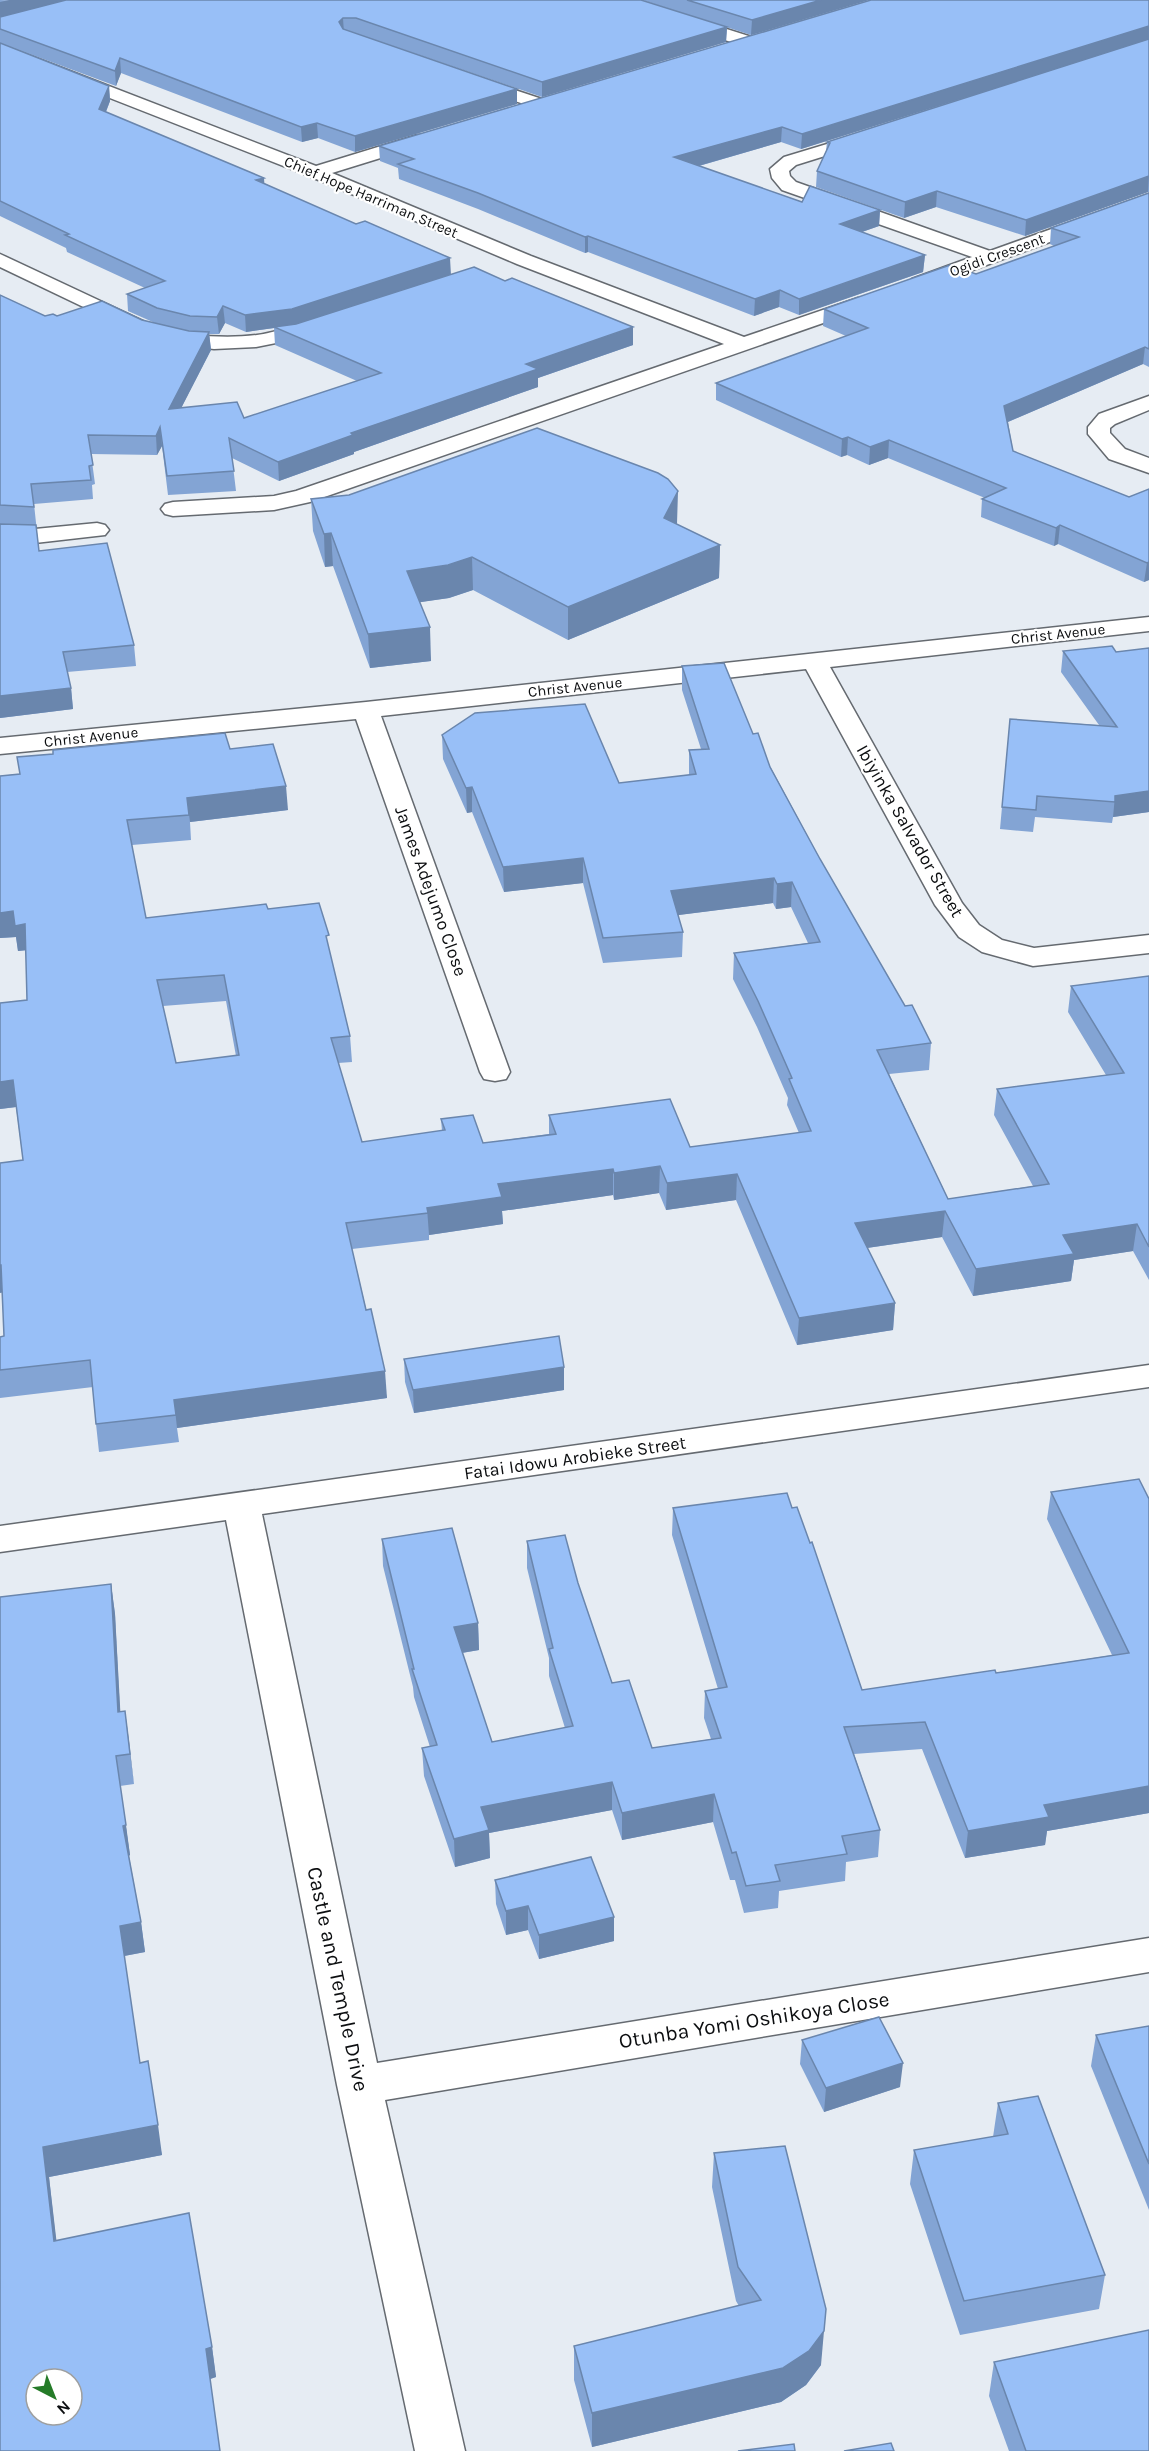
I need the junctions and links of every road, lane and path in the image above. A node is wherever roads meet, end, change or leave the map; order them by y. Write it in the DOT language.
graph roads {
  1 [pos="619,0"];
  2 [pos="0,49"];
  3 [pos="716,52"];
  4 [pos="465,78"];
  5 [pos="517,111"];
  6 [pos="891,129"];
  7 [pos="438,135"];
  8 [pos="315,172"];
  9 [pos="1149,200"];
  10 [pos="989,257"];
  11 [pos="0,260"];
  12 [pos="524,260"];
  13 [pos="501,268"];
  14 [pos="900,290"];
  15 [pos="878,298"];
  16 [pos="341,320"];
  17 [pos="742,344"];
  18 [pos="1149,402"];
  19 [pos="1149,466"];
  20 [pos="173,509"];
  21 [pos="94,530"];
  22 [pos="0,534"];
  23 [pos="1149,624"];
  24 [pos="814,661"];
  25 [pos="366,710"];
  26 [pos="0,746"];
  27 [pos="1149,944"];
  28 [pos="495,1072"];
  29 [pos="1149,1376"];
  30 [pos="242,1505"];
  31 [pos="0,1539"];
  32 [pos="1149,1955"];
  33 [pos="359,2085"];
  34 [pos="440,2451"];
  1 -- 3 [label="street"];
  2 -- 8 [label="street, Chief Hope Harriman Street"];
  4 -- 5 [label="street"];
  6 -- 10 [label="street"];
  7 -- 8 [label="street"];
  8 -- 12 [label="street, Chief Hope Harriman Street"];
  9 -- 10 [label="street, Ogidi Crescent"];
  10 -- 14 [label="street, Ogidi Crescent"];
  11 -- 16 [label="street"];
  12 -- 13 [label="street"];
  12 -- 17 [label="street, Chief Hope Harriman Street"];
  15 -- 17 [label="street"];
  17 -- 20 [label="street"];
  18 -- 19 [label="street"];
  21 -- 22 [label="street"];
  23 -- 24 [label="street, Christ Avenue"];
  24 -- 25 [label="street, Christ Avenue"];
  24 -- 27 [label="street, Ibiyinka Salvador Street"];
  25 -- 26 [label="street, Christ Avenue"];
  25 -- 28 [label="street, James Adejumo Close"];
  29 -- 30 [label="street, Fatai Idowu Arobieke Street"];
  30 -- 31 [label="street, Fatai Idowu Arobieke Street"];
  30 -- 33 [label="street, Castle and Temple Drive"];
  32 -- 33 [label="street, Otunba Yomi Oshikoya Close"];
  33 -- 34 [label="street, Castle and Temple Drive"];
}
